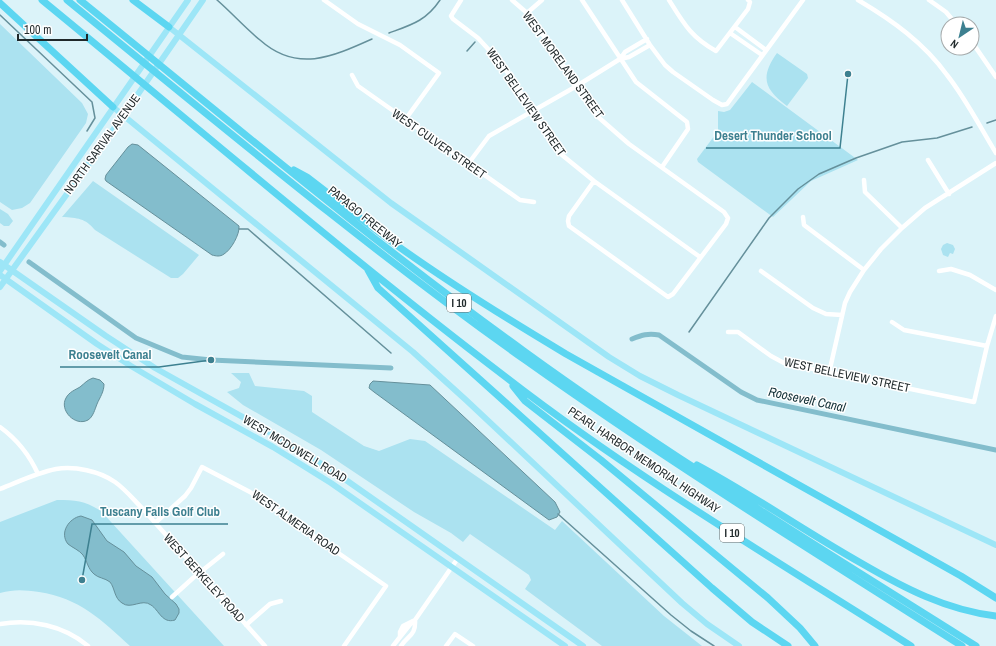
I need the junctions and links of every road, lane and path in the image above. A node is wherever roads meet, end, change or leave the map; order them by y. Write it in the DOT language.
graph roads {
  1 [pos="42,0"];
  2 [pos="67,0"];
  3 [pos="80,0"];
  4 [pos="133,0"];
  5 [pos="188,0"];
  6 [pos="203,0"];
  7 [pos="324,0"];
  8 [pos="461,0"];
  9 [pos="512,0"];
  10 [pos="542,0"];
  11 [pos="582,0"];
  12 [pos="622,0"];
  13 [pos="669,0"];
  14 [pos="803,0"];
  15 [pos="858,0"];
  16 [pos="929,0"];
  17 [pos="749,1"];
  18 [pos="0,3"];
  19 [pos="527,13"];
  20 [pos="949,16"];
  21 [pos="169,27"];
  22 [pos="735,27"];
  23 [pos="730,33"];
  24 [pos="180,35"];
  25 [pos="646,39"];
  26 [pos="650,45"];
  27 [pos="766,50"];
  28 [pos="980,54"];
  29 [pos="762,56"];
  30 [pos="620,59"];
  31 [pos="352,75"];
  32 [pos="996,77"];
  33 [pos="575,87"];
  34 [pos="113,107"];
  35 [pos="533,112"];
  36 [pos="122,116"];
  37 [pos="406,120"];
  38 [pos="996,153"];
  39 [pos="277,160"];
  40 [pos="928,160"];
  41 [pos="468,164"];
  42 [pos="996,164"];
  43 [pos="662,167"];
  44 [pos="864,180"];
  45 [pos="594,181"];
  46 [pos="949,194"];
  47 [pos="534,202"];
  48 [pos="803,217"];
  49 [pos="902,228"];
  50 [pos="700,257"];
  51 [pos="2,263"];
  52 [pos="366,266"];
  53 [pos="12,270"];
  54 [pos="864,270"];
  55 [pos="0,271"];
  56 [pos="761,271"];
  57 [pos="939,271"];
  58 [pos="3,277"];
  59 [pos="0,286"];
  60 [pos="996,290"];
  61 [pos="842,315"];
  62 [pos="996,316"];
  63 [pos="892,322"];
  64 [pos="728,332"];
  65 [pos="987,346"];
  66 [pos="829,372"];
  67 [pos="508,379"];
  68 [pos="0,427"];
  69 [pos="648,438"];
  70 [pos="38,474"];
  71 [pos="0,489"];
  72 [pos="155,523"];
  73 [pos="996,545"];
  74 [pos="223,554"];
  75 [pos="458,558"];
  76 [pos="452,566"];
  77 [pos="200,574"];
  78 [pos="172,597"];
  79 [pos="996,598"];
  80 [pos="281,601"];
  81 [pos="996,616"];
  82 [pos="413,621"];
  83 [pos="0,624"];
  84 [pos="246,625"];
  85 [pos="400,637"];
  86 [pos="405,640"];
  87 [pos="86,645"];
  88 [pos="345,645"];
  89 [pos="265,646"];
  90 [pos="393,646"];
  91 [pos="400,646"];
  92 [pos="446,646"];
  93 [pos="473,646"];
  94 [pos="566,646"];
  95 [pos="583,646"];
  96 [pos="739,646"];
  97 [pos="788,646"];
  98 [pos="815,646"];
  99 [pos="911,646"];
  100 [pos="962,646"];
  101 [pos="976,646"];
  1 -- 52 [label="highway, I 10"];
  2 -- 100 [label="highway"];
  3 -- 39 [label="highway, PAPAGO FREEWAY / I 10"];
  4 -- 21 [label="highway"];
  5 -- 21 [label="main road, NORTH SARIVAL AVENUE"];
  6 -- 24 [label="main road, NORTH SARIVAL AVENUE"];
  7 -- 37 [label="street"];
  8 -- 35 [label="street, WEST BELLEVIEW STREET"];
  9 -- 19 [label="street, WEST MORELAND STREET"];
  10 -- 19 [label="street"];
  11 -- 30 [label="street"];
  12 -- 25 [label="street"];
  13 -- 23 [label="street"];
  14 -- 27 [label="street"];
  15 -- 38 [label="street"];
  16 -- 20 [label="street"];
  17 -- 22 [label="street"];
  18 -- 34 [label="highway"];
  19 -- 33 [label="street, WEST MORELAND STREET"];
  21 -- 24 [label="main road"];
  21 -- 34 [label="main road, NORTH SARIVAL AVENUE"];
  22 -- 23 [label="street"];
  22 -- 27 [label="street"];
  23 -- 29 [label="street"];
  24 -- 36 [label="main road, NORTH SARIVAL AVENUE"];
  24 -- 73 [label="main road"];
  25 -- 26 [label="street"];
  25 -- 30 [label="street"];
  26 -- 29 [label="street"];
  26 -- 30 [label="street"];
  27 -- 29 [label="street"];
  28 -- 32 [label="street"];
  30 -- 33 [label="street"];
  30 -- 43 [label="street"];
  31 -- 37 [label="street, WEST CULVER STREET"];
  33 -- 35 [label="street"];
  33 -- 43 [label="street, WEST MORELAND STREET"];
  34 -- 36 [label="main road"];
  34 -- 51 [label="main road, NORTH SARIVAL AVENUE"];
  35 -- 41 [label="street"];
  35 -- 45 [label="street, WEST BELLEVIEW STREET"];
  36 -- 53 [label="main road, NORTH SARIVAL AVENUE"];
  36 -- 96 [label="main road"];
  37 -- 41 [label="street, WEST CULVER STREET"];
  39 -- 69 [label="highway, PAPAGO FREEWAY / I 10"];
  39 -- 79 [label="highway"];
  40 -- 46 [label="street"];
  41 -- 47 [label="street, WEST CULVER STREET"];
  42 -- 46 [label="street"];
  43 -- 50 [label="street, WEST MORELAND STREET"];
  44 -- 49 [label="street"];
  45 -- 50 [label="street, WEST BELLEVIEW STREET"];
  45 -- 50 [label="street"];
  46 -- 49 [label="street"];
  48 -- 54 [label="street"];
  49 -- 54 [label="street"];
  51 -- 53 [label="main road, WEST MCDOWELL ROAD"];
  51 -- 55 [label="main road, NORTH SARIVAL AVENUE"];
  52 -- 67 [label="highway, I 10"];
  52 -- 97 [label="highway"];
  53 -- 58 [label="main road, NORTH SARIVAL AVENUE"];
  53 -- 75 [label="main road, WEST MCDOWELL ROAD"];
  54 -- 61 [label="street"];
  56 -- 61 [label="street"];
  57 -- 60 [label="street"];
  58 -- 59 [label="main road, NORTH SARIVAL AVENUE"];
  58 -- 76 [label="main road, WEST MCDOWELL ROAD"];
  61 -- 66 [label="street"];
  62 -- 65 [label="street"];
  63 -- 65 [label="street"];
  64 -- 66 [label="street, WEST BELLEVIEW STREET"];
  65 -- 66 [label="street, WEST BELLEVIEW STREET"];
  67 -- 98 [label="highway"];
  67 -- 99 [label="highway, PEARL HARBOR MEMORIAL HIGHWAY / I 10"];
  68 -- 70 [label="street"];
  69 -- 81 [label="highway"];
  69 -- 101 [label="highway, PEARL HARBOR MEMORIAL HIGHWAY / I 10"];
  70 -- 71 [label="street, WEST BERKELEY ROAD"];
  70 -- 72 [label="street, WEST BERKELEY ROAD"];
  72 -- 77 [label="street, WEST BERKELEY ROAD"];
  72 -- 88 [label="street, WEST ALMERIA ROAD"];
  74 -- 77 [label="street"];
  75 -- 76 [label="street"];
  75 -- 95 [label="main road, WEST MCDOWELL ROAD"];
  76 -- 82 [label="street"];
  76 -- 94 [label="main road, WEST MCDOWELL ROAD"];
  77 -- 78 [label="street"];
  77 -- 84 [label="street, WEST BERKELEY ROAD"];
  80 -- 84 [label="street"];
  82 -- 85 [label="street"];
  82 -- 86 [label="street"];
  83 -- 87 [label="street"];
  84 -- 89 [label="street, WEST BERKELEY ROAD"];
  85 -- 86 [label="street"];
  85 -- 90 [label="street"];
  86 -- 91 [label="street"];
  92 -- 93 [label="street"];
}
